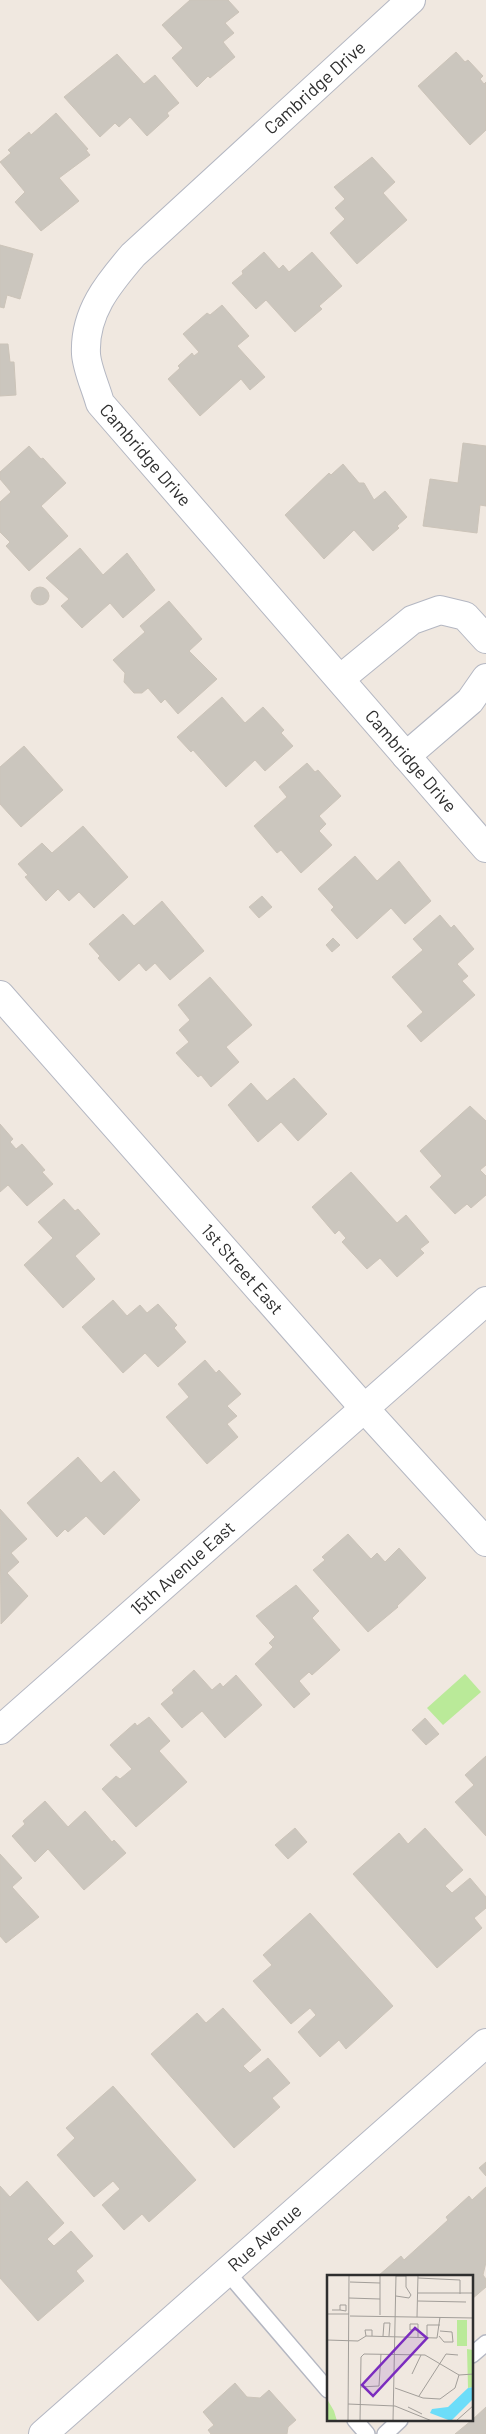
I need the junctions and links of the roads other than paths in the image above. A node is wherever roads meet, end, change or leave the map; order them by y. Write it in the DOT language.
graph roads {
  1 [pos="411,0"];
  2 [pos="486,639"];
  3 [pos="486,678"];
  4 [pos="340,679"];
  5 [pos="406,756"];
  6 [pos="486,848"];
  7 [pos="0,995"];
  8 [pos="486,1301"];
  9 [pos="364,1408"];
  10 [pos="486,1542"];
  11 [pos="0,1730"];
  12 [pos="486,2042"];
  13 [pos="227,2272"];
  14 [pos="486,2343"];
  15 [pos="474,2353"];
  16 [pos="327,2389"];
  17 [pos="357,2422"];
  18 [pos="398,2422"];
  19 [pos="43,2434"];
  20 [pos="367,2434"];
  21 [pos="385,2434"];
  1 -- 4 [label="street, Cambridge Drive"];
  2 -- 4 [label="street"];
  3 -- 5 [label="street"];
  4 -- 5 [label="street, Cambridge Drive"];
  5 -- 6 [label="street, Cambridge Drive"];
  7 -- 9 [label="street, 1st Street East"];
  8 -- 9 [label="street, 15th Avenue East"];
  9 -- 10 [label="street, 1st Street East"];
  9 -- 11 [label="street, 15th Avenue East"];
  12 -- 13 [label="street, Rue Avenue"];
  13 -- 16 [label="lane"];
  13 -- 19 [label="street, Rue Avenue"];
  14 -- 15 [label="lane"];
  17 -- 20 [label="lane"];
  18 -- 21 [label="lane"];
}
